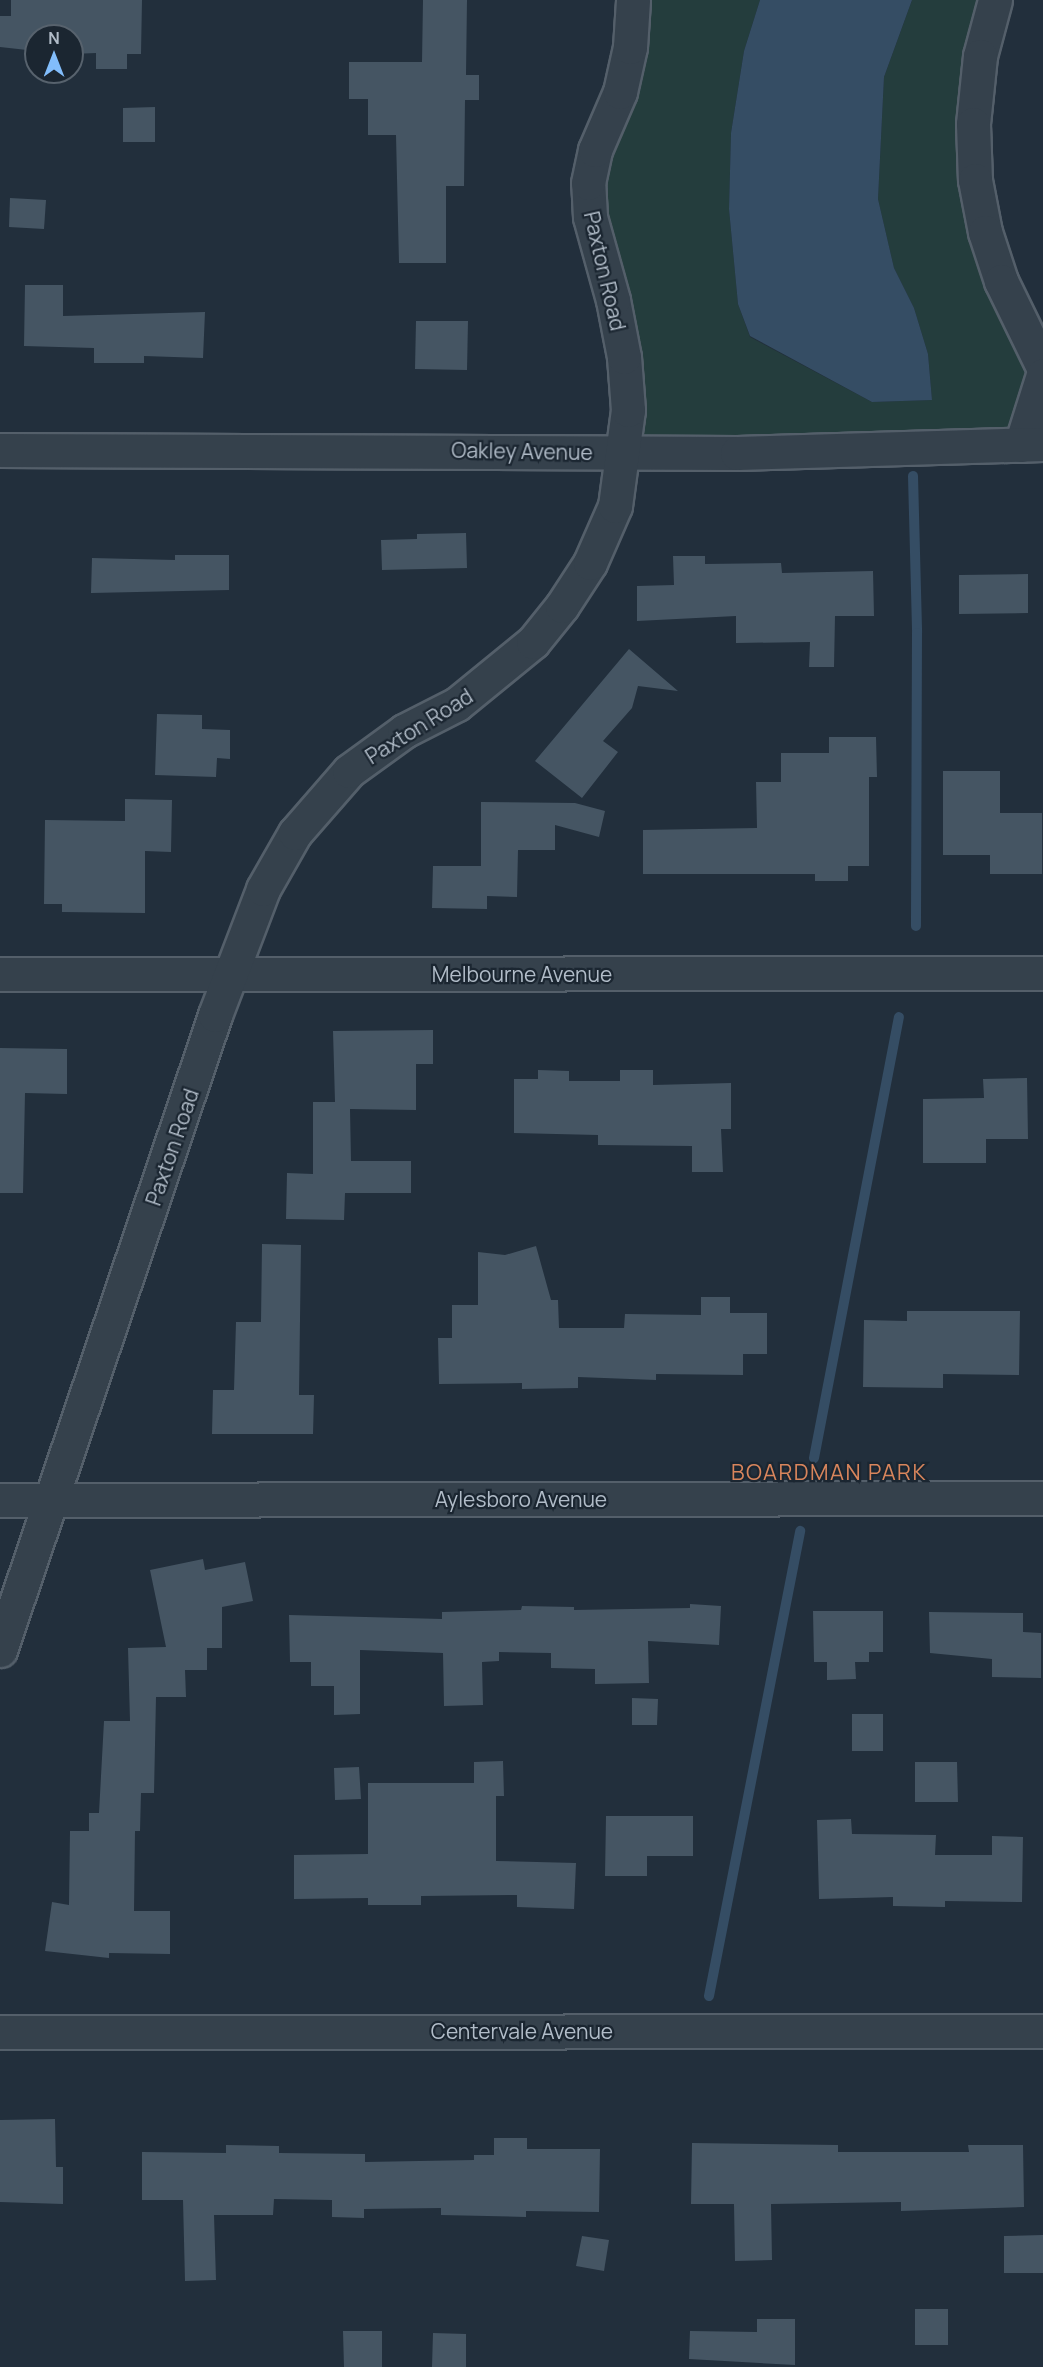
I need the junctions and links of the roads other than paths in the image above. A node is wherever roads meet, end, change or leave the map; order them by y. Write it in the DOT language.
graph roads {
  1 [pos="633,0"];
  2 [pos="995,0"];
  3 [pos="1043,367"];
  4 [pos="1043,375"];
  5 [pos="1032,444"];
  6 [pos="0,450"];
  7 [pos="622,452"];
  8 [pos="1043,973"];
  9 [pos="0,974"];
  10 [pos="231,974"];
  11 [pos="1043,1498"];
  12 [pos="0,1500"];
  13 [pos="51,1500"];
  14 [pos="0,1650"];
  15 [pos="1043,2031"];
  16 [pos="0,2032"];
  1 -- 7 [label="street, Paxton Road"];
  2 -- 3 [label="street"];
  4 -- 5 [label="street"];
  5 -- 7 [label="street, Oakley Avenue"];
  6 -- 7 [label="street, Oakley Avenue"];
  7 -- 10 [label="street, Paxton Road"];
  8 -- 10 [label="street, Melbourne Avenue"];
  9 -- 10 [label="street, Melbourne Avenue"];
  10 -- 13 [label="street, Paxton Road"];
  11 -- 13 [label="street, Aylesboro Avenue"];
  12 -- 13 [label="street, Aylesboro Avenue"];
  13 -- 14 [label="street, Paxton Road"];
  15 -- 16 [label="street, Centervale Avenue"];
}
